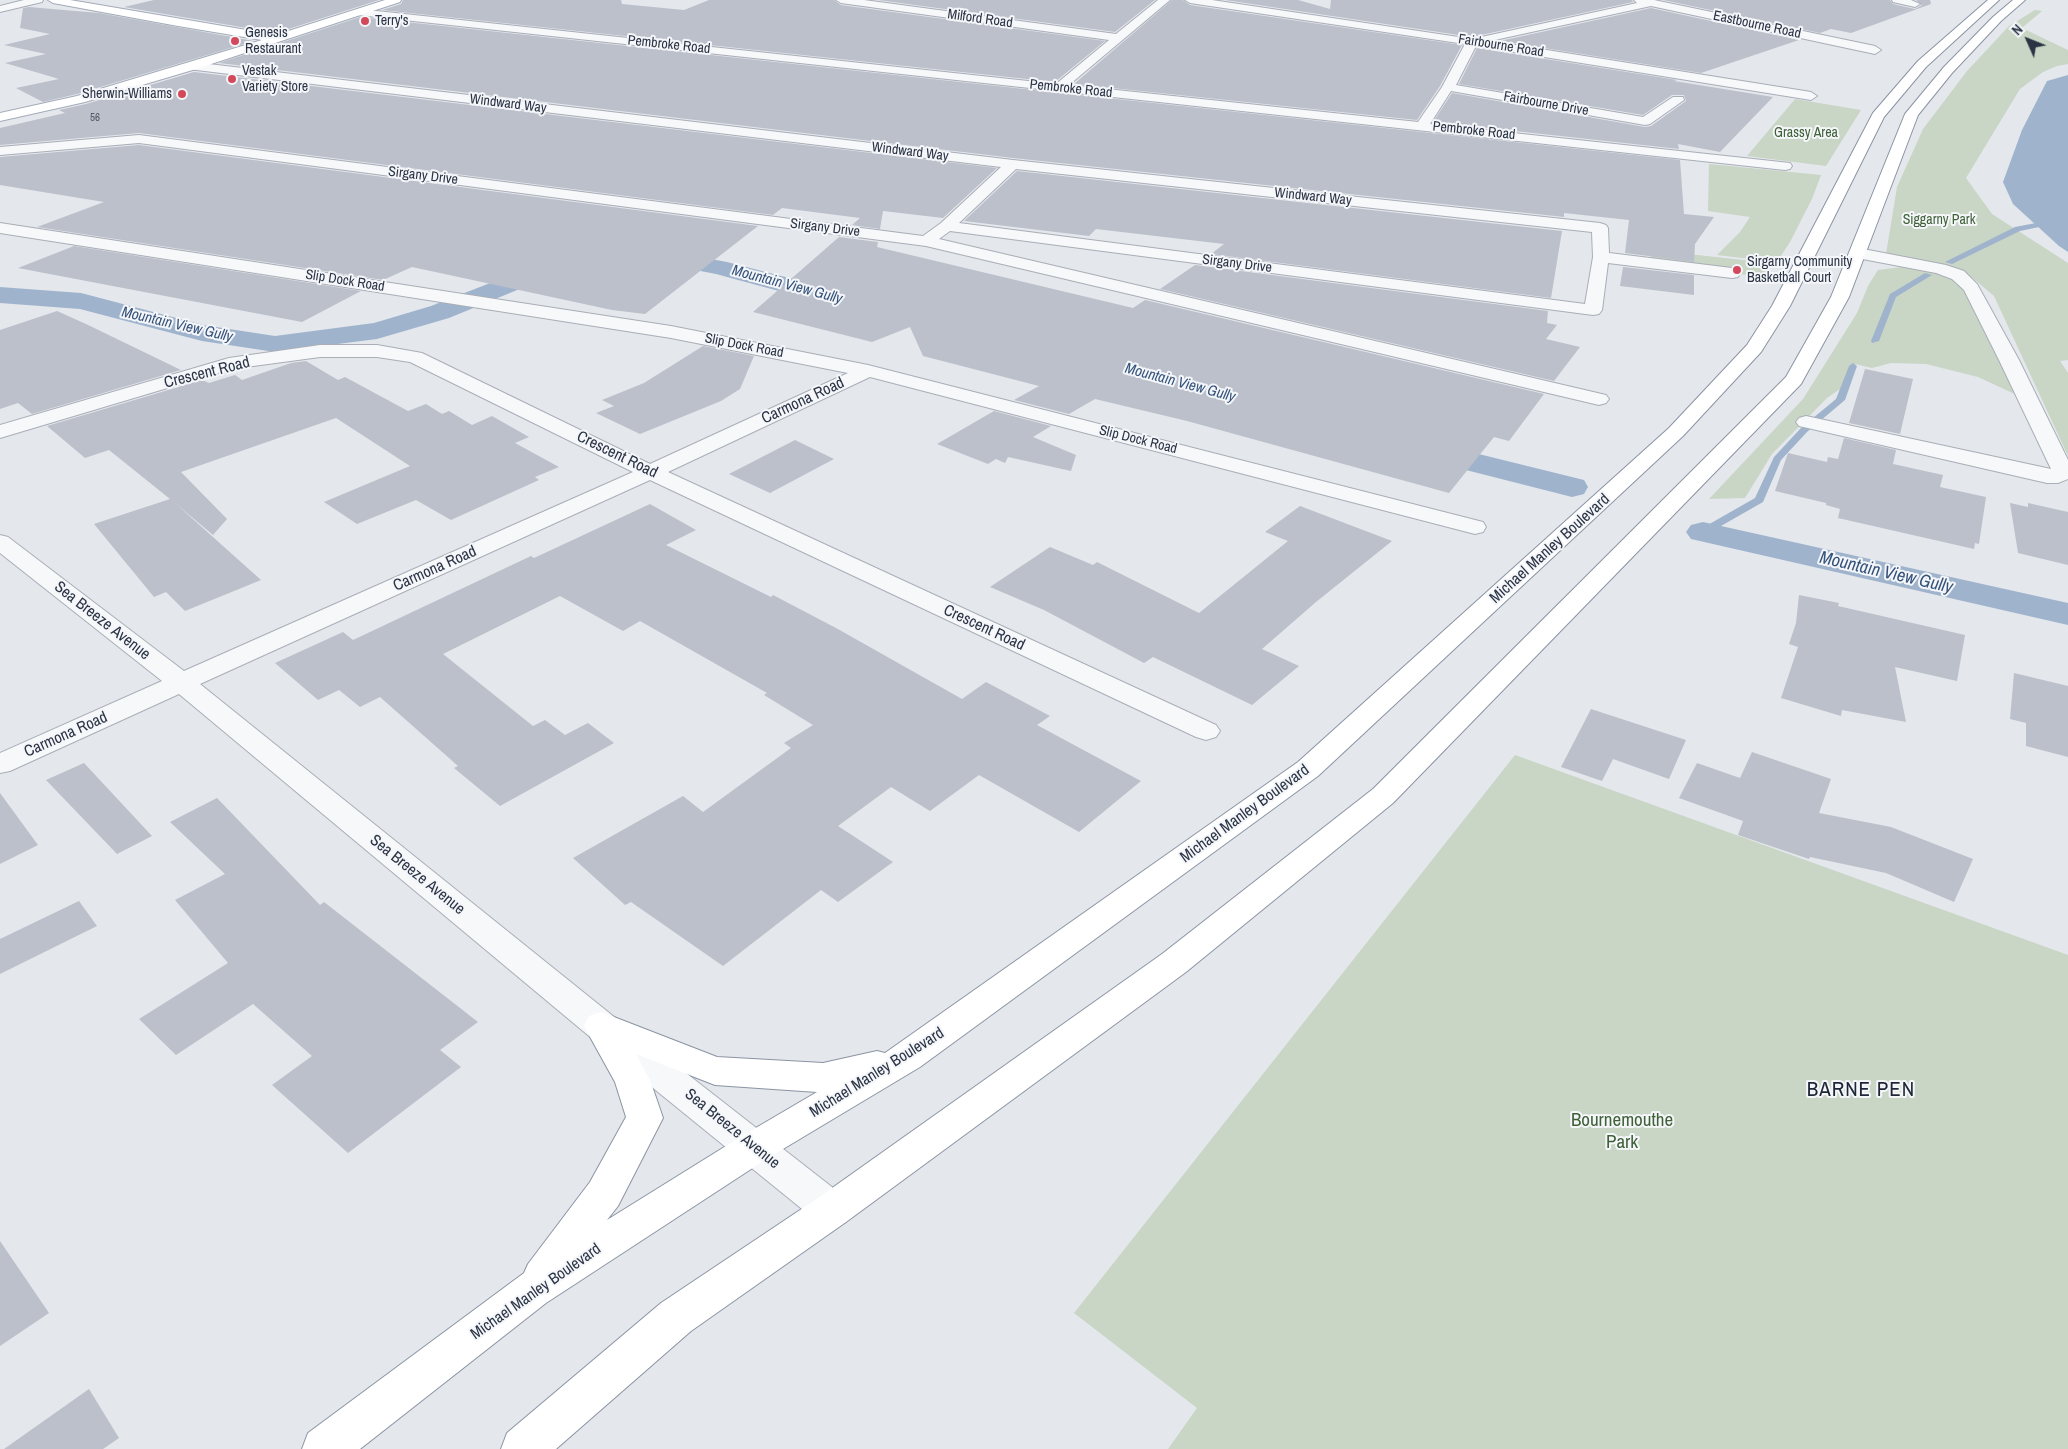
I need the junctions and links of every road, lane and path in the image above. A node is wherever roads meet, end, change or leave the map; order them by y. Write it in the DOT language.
graph roads {
  1 [pos="38,0"];
  2 [pos="53,0"];
  3 [pos="396,0"];
  4 [pos="840,0"];
  5 [pos="1165,0"];
  6 [pos="1190,0"];
  7 [pos="1897,0"];
  8 [pos="1994,0"];
  9 [pos="2020,0"];
  10 [pos="1645,1"];
  11 [pos="1915,4"];
  12 [pos="0,9"];
  13 [pos="358,12"];
  14 [pos="280,38"];
  15 [pos="1119,38"];
  16 [pos="1472,42"];
  17 [pos="1874,50"];
  18 [pos="192,66"];
  19 [pos="1448,87"];
  20 [pos="1058,88"];
  21 [pos="1811,96"];
  22 [pos="1678,100"];
  23 [pos="0,117"];
  24 [pos="1422,126"];
  25 [pos="0,151"];
  26 [pos="1013,164"];
  27 [pos="1785,166"];
  28 [pos="948,226"];
  29 [pos="0,228"];
  30 [pos="926,241"];
  31 [pos="1858,253"];
  32 [pos="1601,257"];
  33 [pos="1732,273"];
  34 [pos="868,371"];
  35 [pos="1599,399"];
  36 [pos="1806,422"];
  37 [pos="0,432"];
  38 [pos="650,472"];
  39 [pos="1476,527"];
  40 [pos="0,542"];
  41 [pos="182,683"];
  42 [pos="1206,731"];
  43 [pos="0,764"];
  44 [pos="601,1026"];
  45 [pos="908,1057"];
  46 [pos="755,1147"];
  47 [pos="832,1210"];
  48 [pos="532,1290"];
  49 [pos="324,1449"];
  50 [pos="523,1449"];
  1 -- 12 [label="street"];
  2 -- 14 [label="main road"];
  3 -- 13 [label="main road"];
  4 -- 15 [label="street, Milford Road"];
  5 -- 15 [label="street"];
  6 -- 16 [label="street, Fairbourne Road"];
  7 -- 11 [label="street"];
  8 -- 45 [label="main road, Michael Manley Boulevard"];
  9 -- 31 [label="main road"];
  10 -- 16 [label="street"];
  10 -- 17 [label="street, Eastbourne Road"];
  13 -- 14 [label="main road"];
  13 -- 20 [label="street, Pembroke Road"];
  14 -- 18 [label="main road"];
  15 -- 20 [label="street"];
  16 -- 19 [label="street"];
  16 -- 21 [label="street, Fairbourne Road"];
  18 -- 23 [label="main road"];
  18 -- 26 [label="street, Windward Way"];
  19 -- 22 [label="street, Fairbourne Drive"];
  19 -- 24 [label="street"];
  20 -- 24 [label="street, Pembroke Road"];
  24 -- 27 [label="street, Pembroke Road"];
  25 -- 30 [label="street, Sirgany Drive"];
  26 -- 28 [label="street"];
  26 -- 32 [label="street, Windward Way"];
  28 -- 30 [label="street"];
  28 -- 32 [label="street, Sirgany Drive"];
  29 -- 34 [label="street, Slip Dock Road"];
  30 -- 35 [label="street, Sirgany Drive"];
  31 -- 36 [label="street"];
  31 -- 47 [label="main road"];
  32 -- 33 [label="street"];
  34 -- 38 [label="street, Carmona Road"];
  34 -- 39 [label="street, Slip Dock Road"];
  37 -- 38 [label="street, Crescent Road"];
  38 -- 41 [label="street, Carmona Road"];
  38 -- 42 [label="street, Crescent Road"];
  40 -- 41 [label="street, Sea Breeze Avenue"];
  41 -- 43 [label="street, Carmona Road"];
  41 -- 44 [label="street, Sea Breeze Avenue"];
  44 -- 45 [label="main road"];
  44 -- 46 [label="street, Sea Breeze Avenue"];
  44 -- 48 [label="main road"];
  45 -- 46 [label="main road, Michael Manley Boulevard"];
  46 -- 47 [label="street, Sea Breeze Avenue"];
  46 -- 48 [label="main road, Michael Manley Boulevard"];
  47 -- 50 [label="main road"];
  48 -- 49 [label="main road, Michael Manley Boulevard"];
}
